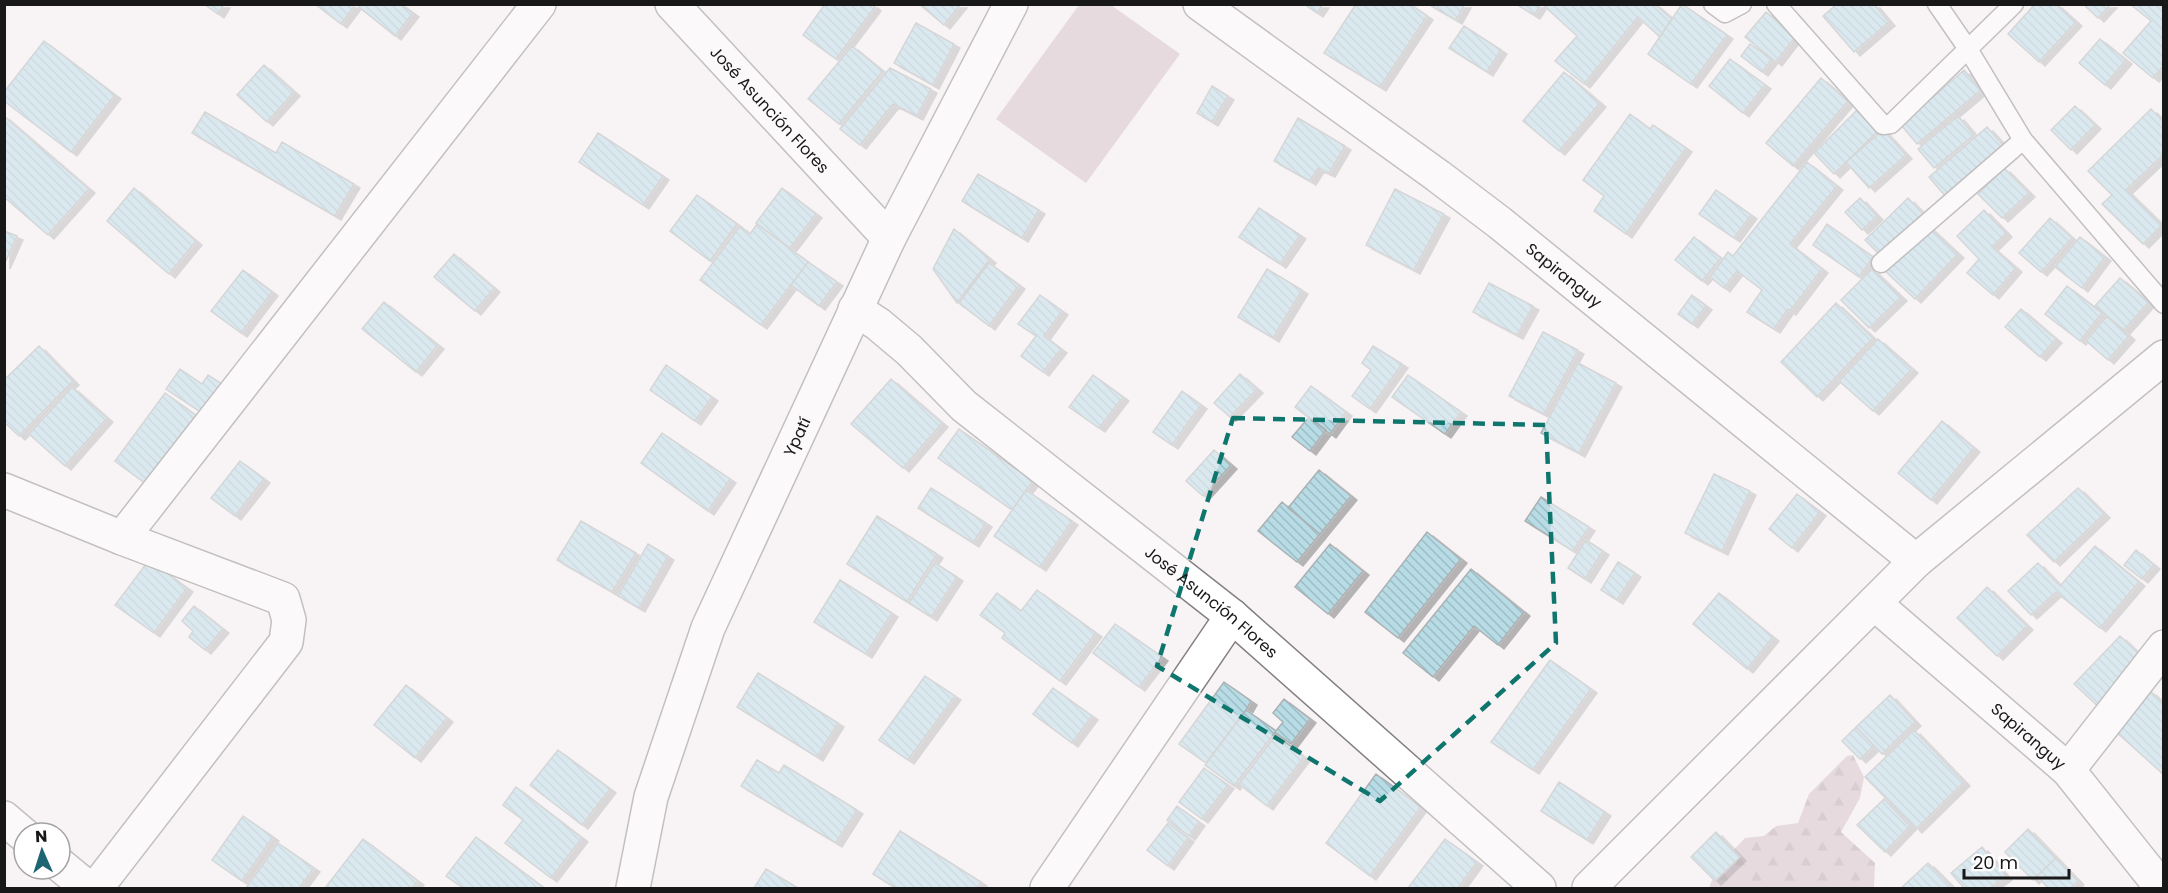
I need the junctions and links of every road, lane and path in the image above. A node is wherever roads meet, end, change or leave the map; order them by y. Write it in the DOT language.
graph roads {
  1 [pos="539,4"];
  2 [pos="672,4"];
  3 [pos="1011,4"];
  4 [pos="1200,4"];
  5 [pos="1713,4"];
  6 [pos="1742,4"];
  7 [pos="1776,4"];
  8 [pos="1937,4"];
  9 [pos="2014,4"];
  10 [pos="1968,49"];
  11 [pos="2023,140"];
  12 [pos="889,238"];
  13 [pos="1881,263"];
  14 [pos="2163,304"];
  15 [pos="867,316"];
  16 [pos="2163,357"];
  17 [pos="4,490"];
  18 [pos="122,538"];
  19 [pos="1916,561"];
  20 [pos="1874,603"];
  21 [pos="1232,616"];
  22 [pos="2163,647"];
  23 [pos="2068,770"];
  24 [pos="72,875"];
  25 [pos="88,888"];
  26 [pos="96,888"];
  27 [pos="633,888"];
  28 [pos="1047,888"];
  29 [pos="1539,888"];
  30 [pos="1589,888"];
  31 [pos="2162,888"];
  1 -- 18 [label="street"];
  2 -- 12 [label="street, José Asunción Flores"];
  3 -- 12 [label="street, Ypatí"];
  4 -- 19 [label="street, Sapiranguy"];
  5 -- 6 [label="lane"];
  7 -- 10 [label="lane"];
  8 -- 10 [label="lane"];
  9 -- 10 [label="lane"];
  10 -- 11 [label="lane"];
  11 -- 13 [label="lane"];
  11 -- 14 [label="lane"];
  12 -- 15 [label="street, Ypatí"];
  15 -- 21 [label="street, José Asunción Flores"];
  15 -- 27 [label="street, Ypatí"];
  16 -- 19 [label="street"];
  17 -- 18 [label="street"];
  18 -- 26 [label="street"];
  19 -- 20 [label="street"];
  20 -- 23 [label="street, Sapiranguy"];
  20 -- 30 [label="street"];
  21 -- 28 [label="street"];
  21 -- 29 [label="street, José Asunción Flores"];
  22 -- 23 [label="street"];
  23 -- 31 [label="street, Sapiranguy"];
  24 -- 25 [label="street"];
}
